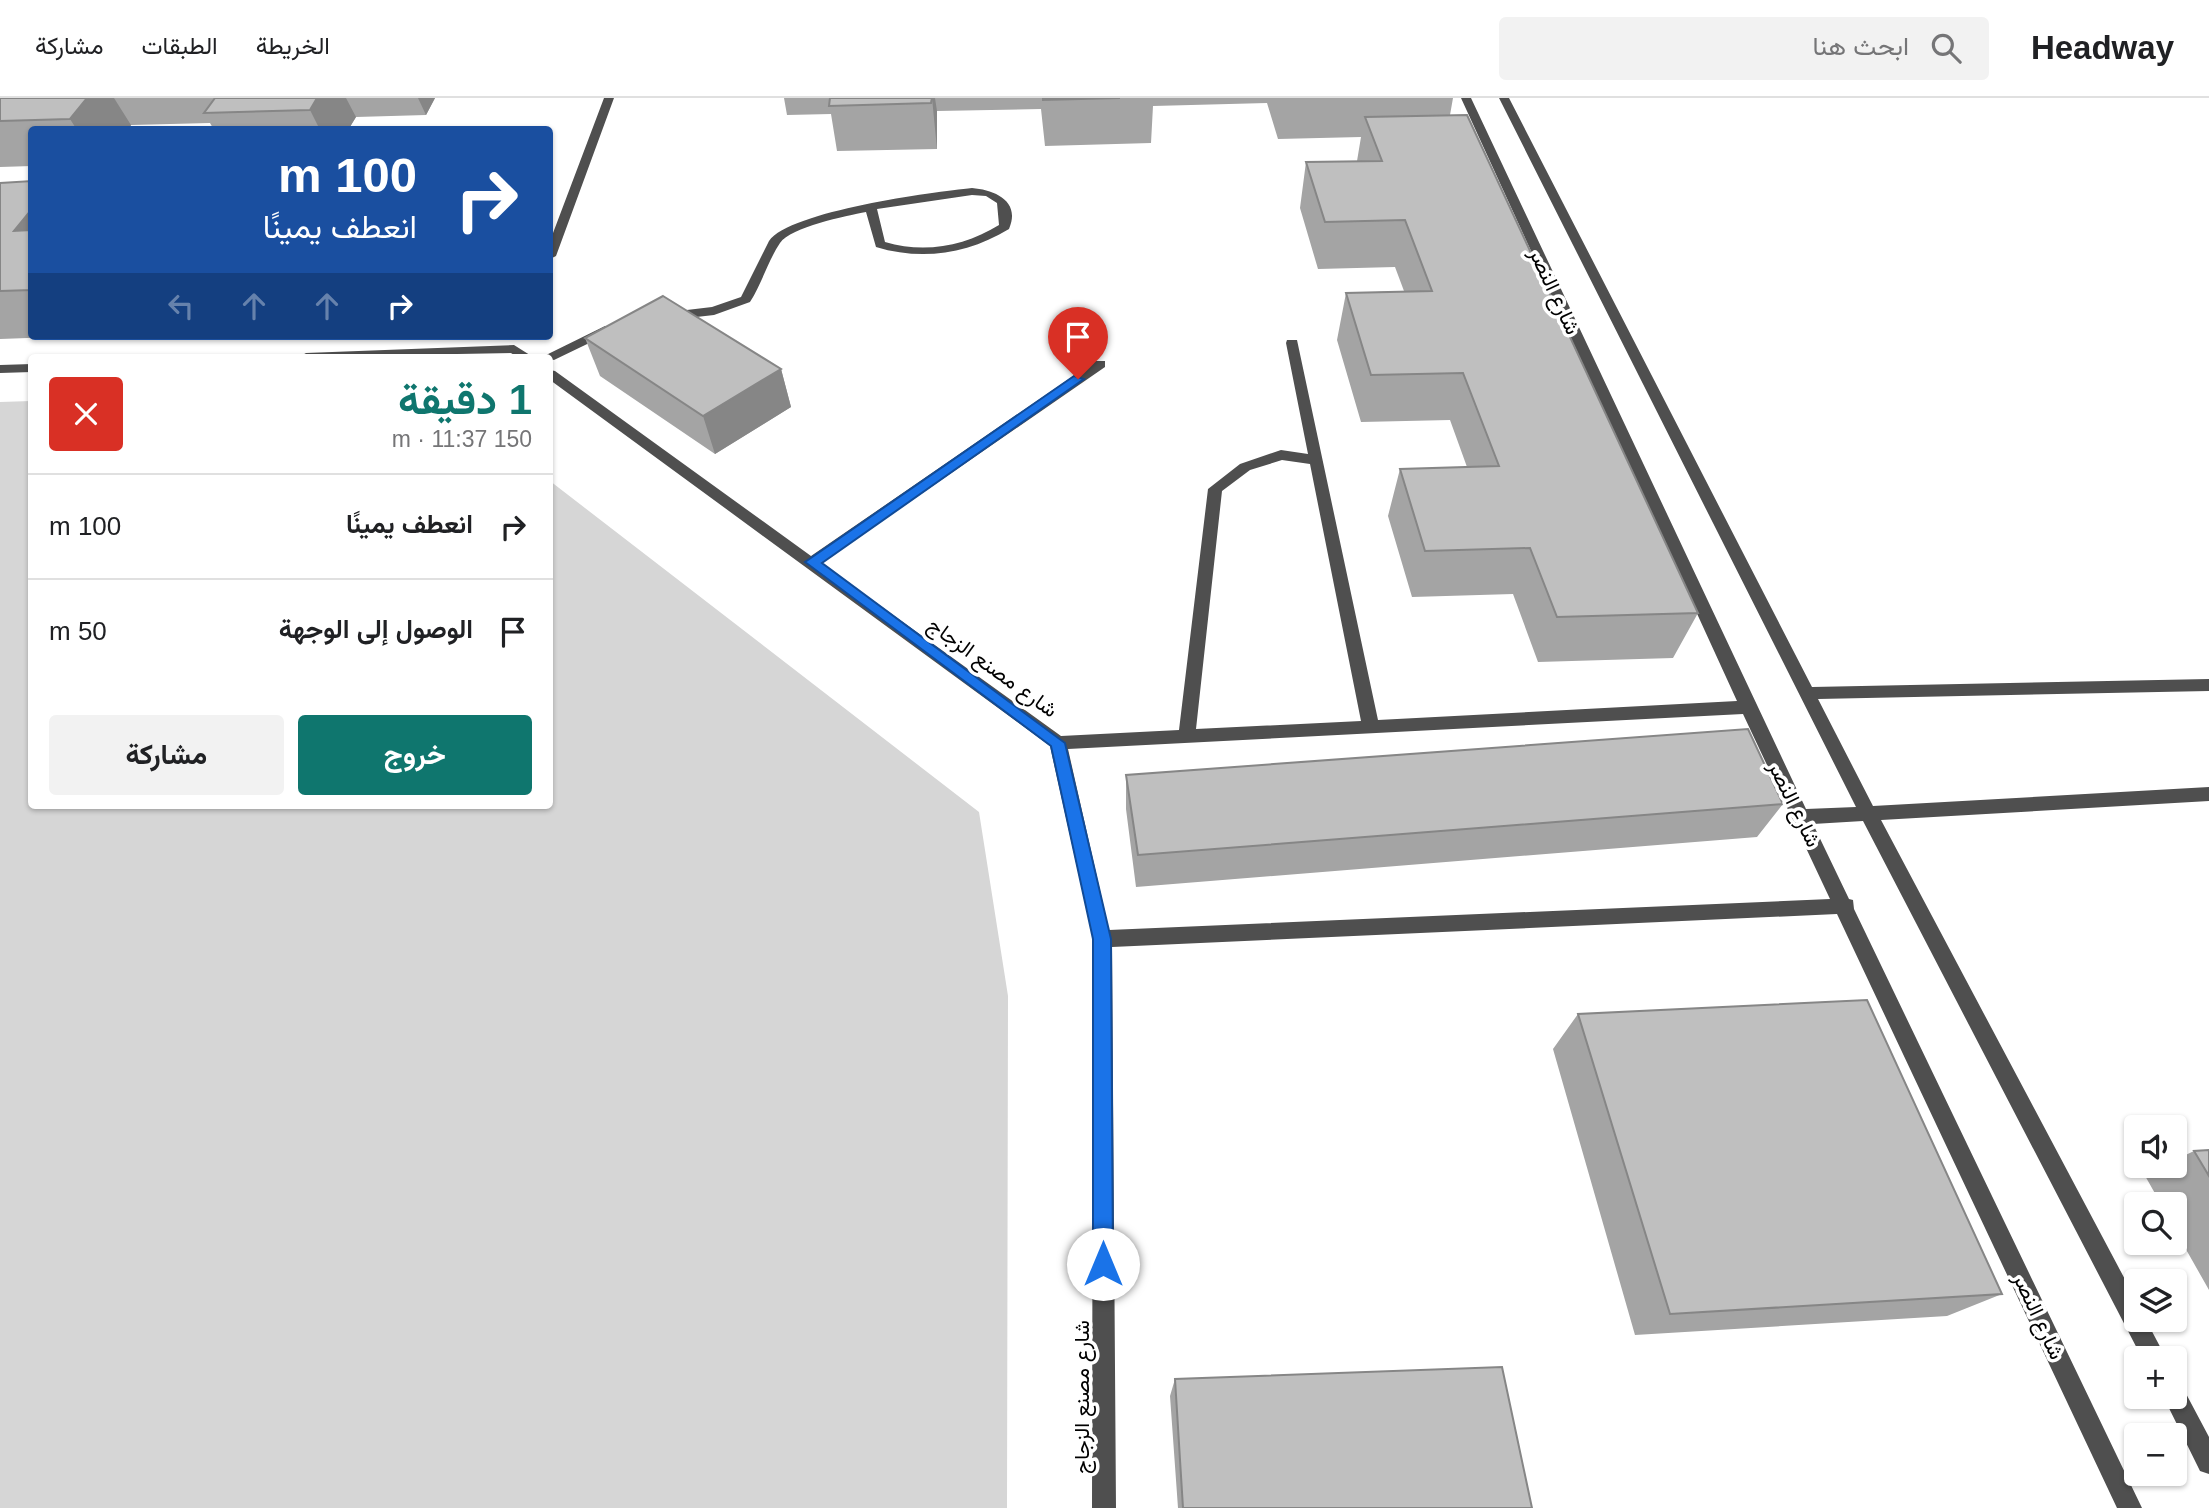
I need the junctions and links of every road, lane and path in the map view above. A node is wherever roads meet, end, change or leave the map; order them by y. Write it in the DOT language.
graph roads {
  1 [pos="609,98"];
  2 [pos="1466,98"];
  3 [pos="1504,98"];
  4 [pos="871,209"];
  5 [pos="553,248"];
  6 [pos="661,317"];
  7 [pos="617,327"];
  8 [pos="1292,344"];
  9 [pos="520,347"];
  10 [pos="370,354"];
  11 [pos="553,355"];
  12 [pos="1100,363"];
  13 [pos="28,368"];
  14 [pos="0,369"];
  15 [pos="553,376"];
  16 [pos="1316,460"];
  17 [pos="812,562"];
  18 [pos="2209,685"];
  19 [pos="1808,693"];
  20 [pos="1748,707"];
  21 [pos="1371,727"];
  22 [pos="1188,736"];
  23 [pos="1058,743"];
  24 [pos="2209,794"];
  25 [pos="1867,811"];
  26 [pos="1800,817"];
  27 [pos="1846,906"];
  28 [pos="1102,939"];
  29 [pos="2148,1346"];
  30 [pos="2182,1409"];
  31 [pos="2209,1462"];
  32 [pos="1104,1508"];
  33 [pos="2130,1508"];
  1 -- 5 [label="street"];
  2 -- 20 [label="street, شارع النصر"];
  3 -- 19 [label="street, شارع النصر"];
  4 -- 4 [label="street"];
  4 -- 6 [label="street"];
  7 -- 11 [label="street"];
  8 -- 16 [label="street"];
  9 -- 10 [label="street"];
  12 -- 17 [label="street"];
  13 -- 14 [label="street"];
  15 -- 17 [label="street, شارع مصنع الزجاج"];
  16 -- 21 [label="street"];
  16 -- 22 [label="street"];
  17 -- 23 [label="street, شارع مصنع الزجاج"];
  18 -- 19 [label="street"];
  19 -- 25 [label="street, شارع النصر"];
  20 -- 21 [label="street"];
  20 -- 26 [label="street, شارع النصر"];
  21 -- 22 [label="street"];
  22 -- 23 [label="street"];
  23 -- 28 [label="street, شارع مصنع الزجاج"];
  24 -- 25 [label="street"];
  25 -- 26 [label="street"];
  25 -- 29 [label="street, شارع النصر"];
  26 -- 27 [label="street, شارع النصر"];
  27 -- 28 [label="street"];
  27 -- 33 [label="street, شارع النصر"];
  28 -- 32 [label="street, شارع مصنع الزجاج"];
  30 -- 31 [label="street"];
}
